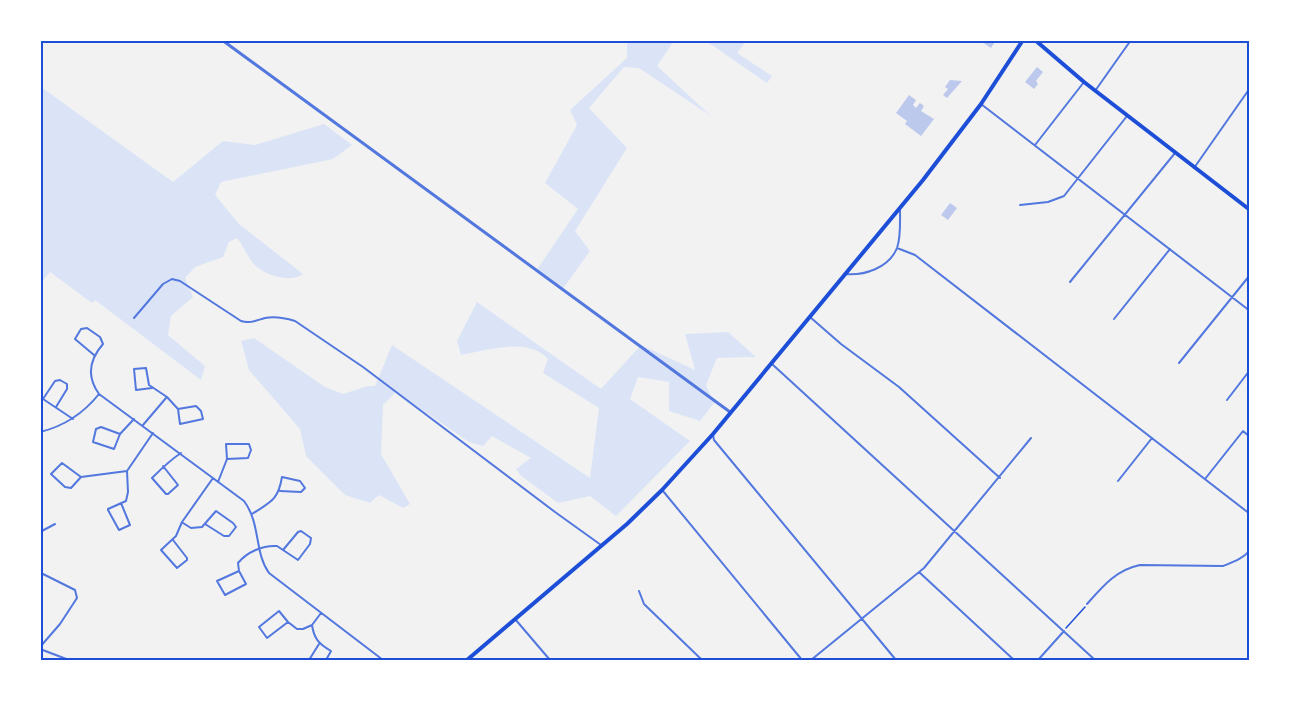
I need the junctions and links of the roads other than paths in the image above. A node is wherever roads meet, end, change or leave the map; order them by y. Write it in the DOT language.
graph roads {
  1 [pos="222,40"];
  2 [pos="1023,40"];
  3 [pos="1035,40"];
  4 [pos="1131,40"];
  5 [pos="1084,82"];
  6 [pos="1250,88"];
  7 [pos="1095,91"];
  8 [pos="981,104"];
  9 [pos="1127,116"];
  10 [pos="1035,146"];
  11 [pos="1175,153"];
  12 [pos="1194,168"];
  13 [pos="1078,179"];
  14 [pos="1020,205"];
  15 [pos="900,207"];
  16 [pos="1250,210"];
  17 [pos="1125,215"];
  18 [pos="897,248"];
  19 [pos="1170,249"];
  20 [pos="844,274"];
  21 [pos="1250,275"];
  22 [pos="1070,282"];
  23 [pos="1232,297"];
  24 [pos="1250,311"];
  25 [pos="810,316"];
  26 [pos="134,318"];
  27 [pos="1114,319"];
  28 [pos="93,355"];
  29 [pos="771,363"];
  30 [pos="1179,363"];
  31 [pos="1250,370"];
  32 [pos="152,388"];
  33 [pos="99,394"];
  34 [pos="167,397"];
  35 [pos="1227,400"];
  36 [pos="56,407"];
  37 [pos="178,409"];
  38 [pos="730,412"];
  39 [pos="73,419"];
  40 [pos="134,419"];
  41 [pos="143,425"];
  42 [pos="40,432"];
  43 [pos="153,433"];
  44 [pos="120,434"];
  45 [pos="713,434"];
  46 [pos="1250,436"];
  47 [pos="1031,438"];
  48 [pos="1152,438"];
  49 [pos="181,453"];
  50 [pos="226,459"];
  51 [pos="163,466"];
  52 [pos="127,471"];
  53 [pos="81,477"];
  54 [pos="213,478"];
  55 [pos="1000,478"];
  56 [pos="1205,479"];
  57 [pos="1118,481"];
  58 [pos="218,482"];
  59 [pos="663,490"];
  60 [pos="280,492"];
  61 [pos="121,503"];
  62 [pos="252,514"];
  63 [pos="1250,514"];
  64 [pos="182,522"];
  65 [pos="55,524"];
  66 [pos="205,524"];
  67 [pos="40,532"];
  68 [pos="954,532"];
  69 [pos="173,540"];
  70 [pos="601,544"];
  71 [pos="260,548"];
  72 [pos="283,550"];
  73 [pos="1250,550"];
  74 [pos="239,571"];
  75 [pos="919,572"];
  76 [pos="43,574"];
  77 [pos="639,591"];
  78 [pos="1088,604"];
  79 [pos="321,613"];
  80 [pos="515,619"];
  81 [pos="862,619"];
  82 [pos="288,622"];
  83 [pos="312,625"];
  84 [pos="1064,631"];
  85 [pos="319,644"];
  86 [pos="40,648"];
  87 [pos="69,660"];
  88 [pos="309,660"];
  89 [pos="326,660"];
  90 [pos="384,660"];
  91 [pos="467,660"];
  92 [pos="550,660"];
  93 [pos="702,660"];
  94 [pos="802,660"];
  95 [pos="811,660"];
  96 [pos="896,660"];
  97 [pos="1014,660"];
  98 [pos="1038,660"];
  99 [pos="1095,660"];
  1 -- 38 [label="street"];
  2 -- 8 [label="main road"];
  3 -- 5 [label="main road"];
  4 -- 7 [label="street"];
  5 -- 7 [label="main road"];
  5 -- 10 [label="street"];
  6 -- 12 [label="street"];
  7 -- 9 [label="main road"];
  8 -- 10 [label="street"];
  8 -- 15 [label="main road"];
  9 -- 11 [label="main road"];
  9 -- 13 [label="street"];
  10 -- 13 [label="street"];
  11 -- 12 [label="main road"];
  11 -- 17 [label="street"];
  12 -- 16 [label="main road"];
  13 -- 14 [label="street"];
  13 -- 17 [label="street"];
  15 -- 18 [label="street"];
  15 -- 20 [label="main road"];
  17 -- 19 [label="street"];
  17 -- 22 [label="street"];
  18 -- 20 [label="street"];
  18 -- 48 [label="street"];
  19 -- 23 [label="street"];
  19 -- 27 [label="street"];
  20 -- 25 [label="main road"];
  21 -- 23 [label="street"];
  23 -- 24 [label="street"];
  23 -- 30 [label="street"];
  25 -- 29 [label="main road"];
  25 -- 55 [label="street"];
  26 -- 70 [label="street"];
  28 -- 28 [label="street"];
  28 -- 33 [label="street"];
  29 -- 38 [label="main road"];
  29 -- 68 [label="street"];
  31 -- 35 [label="street"];
  32 -- 32 [label="street"];
  32 -- 34 [label="street"];
  33 -- 39 [label="street"];
  33 -- 40 [label="street"];
  34 -- 37 [label="street"];
  34 -- 41 [label="street"];
  36 -- 36 [label="street"];
  36 -- 39 [label="street"];
  37 -- 37 [label="street"];
  38 -- 45 [label="main road"];
  39 -- 42 [label="street"];
  40 -- 41 [label="street"];
  40 -- 44 [label="street"];
  41 -- 43 [label="street"];
  43 -- 49 [label="street"];
  43 -- 52 [label="street"];
  44 -- 44 [label="street"];
  45 -- 59 [label="main road"];
  45 -- 81 [label="street"];
  46 -- 56 [label="street"];
  47 -- 55 [label="street"];
  48 -- 56 [label="street"];
  48 -- 57 [label="street"];
  49 -- 51 [label="street"];
  49 -- 54 [label="street"];
  50 -- 50 [label="street"];
  50 -- 58 [label="street"];
  51 -- 51 [label="street"];
  52 -- 53 [label="street"];
  52 -- 61 [label="street"];
  53 -- 53 [label="street"];
  54 -- 58 [label="street"];
  54 -- 64 [label="street"];
  55 -- 68 [label="street"];
  56 -- 63 [label="street"];
  58 -- 62 [label="street"];
  59 -- 70 [label="main road"];
  59 -- 94 [label="street"];
  60 -- 60 [label="street"];
  60 -- 62 [label="street"];
  61 -- 61 [label="street"];
  62 -- 71 [label="street"];
  64 -- 66 [label="street"];
  64 -- 69 [label="street"];
  65 -- 67 [label="street"];
  66 -- 66 [label="street"];
  68 -- 75 [label="street"];
  68 -- 84 [label="street"];
  69 -- 69 [label="street"];
  70 -- 80 [label="main road"];
  71 -- 72 [label="street"];
  71 -- 74 [label="street"];
  71 -- 79 [label="street"];
  72 -- 72 [label="street"];
  73 -- 78 [label="street"];
  74 -- 74 [label="street"];
  75 -- 81 [label="street"];
  75 -- 97 [label="street"];
  76 -- 86 [label="street"];
  77 -- 93 [label="street"];
  79 -- 83 [label="street"];
  79 -- 90 [label="street"];
  80 -- 91 [label="main road"];
  80 -- 92 [label="street"];
  81 -- 95 [label="street"];
  81 -- 96 [label="street"];
  82 -- 82 [label="street"];
  82 -- 83 [label="street"];
  83 -- 85 [label="street"];
  84 -- 98 [label="street"];
  84 -- 99 [label="street"];
  85 -- 88 [label="street"];
  85 -- 89 [label="street"];
  86 -- 87 [label="street"];
}
